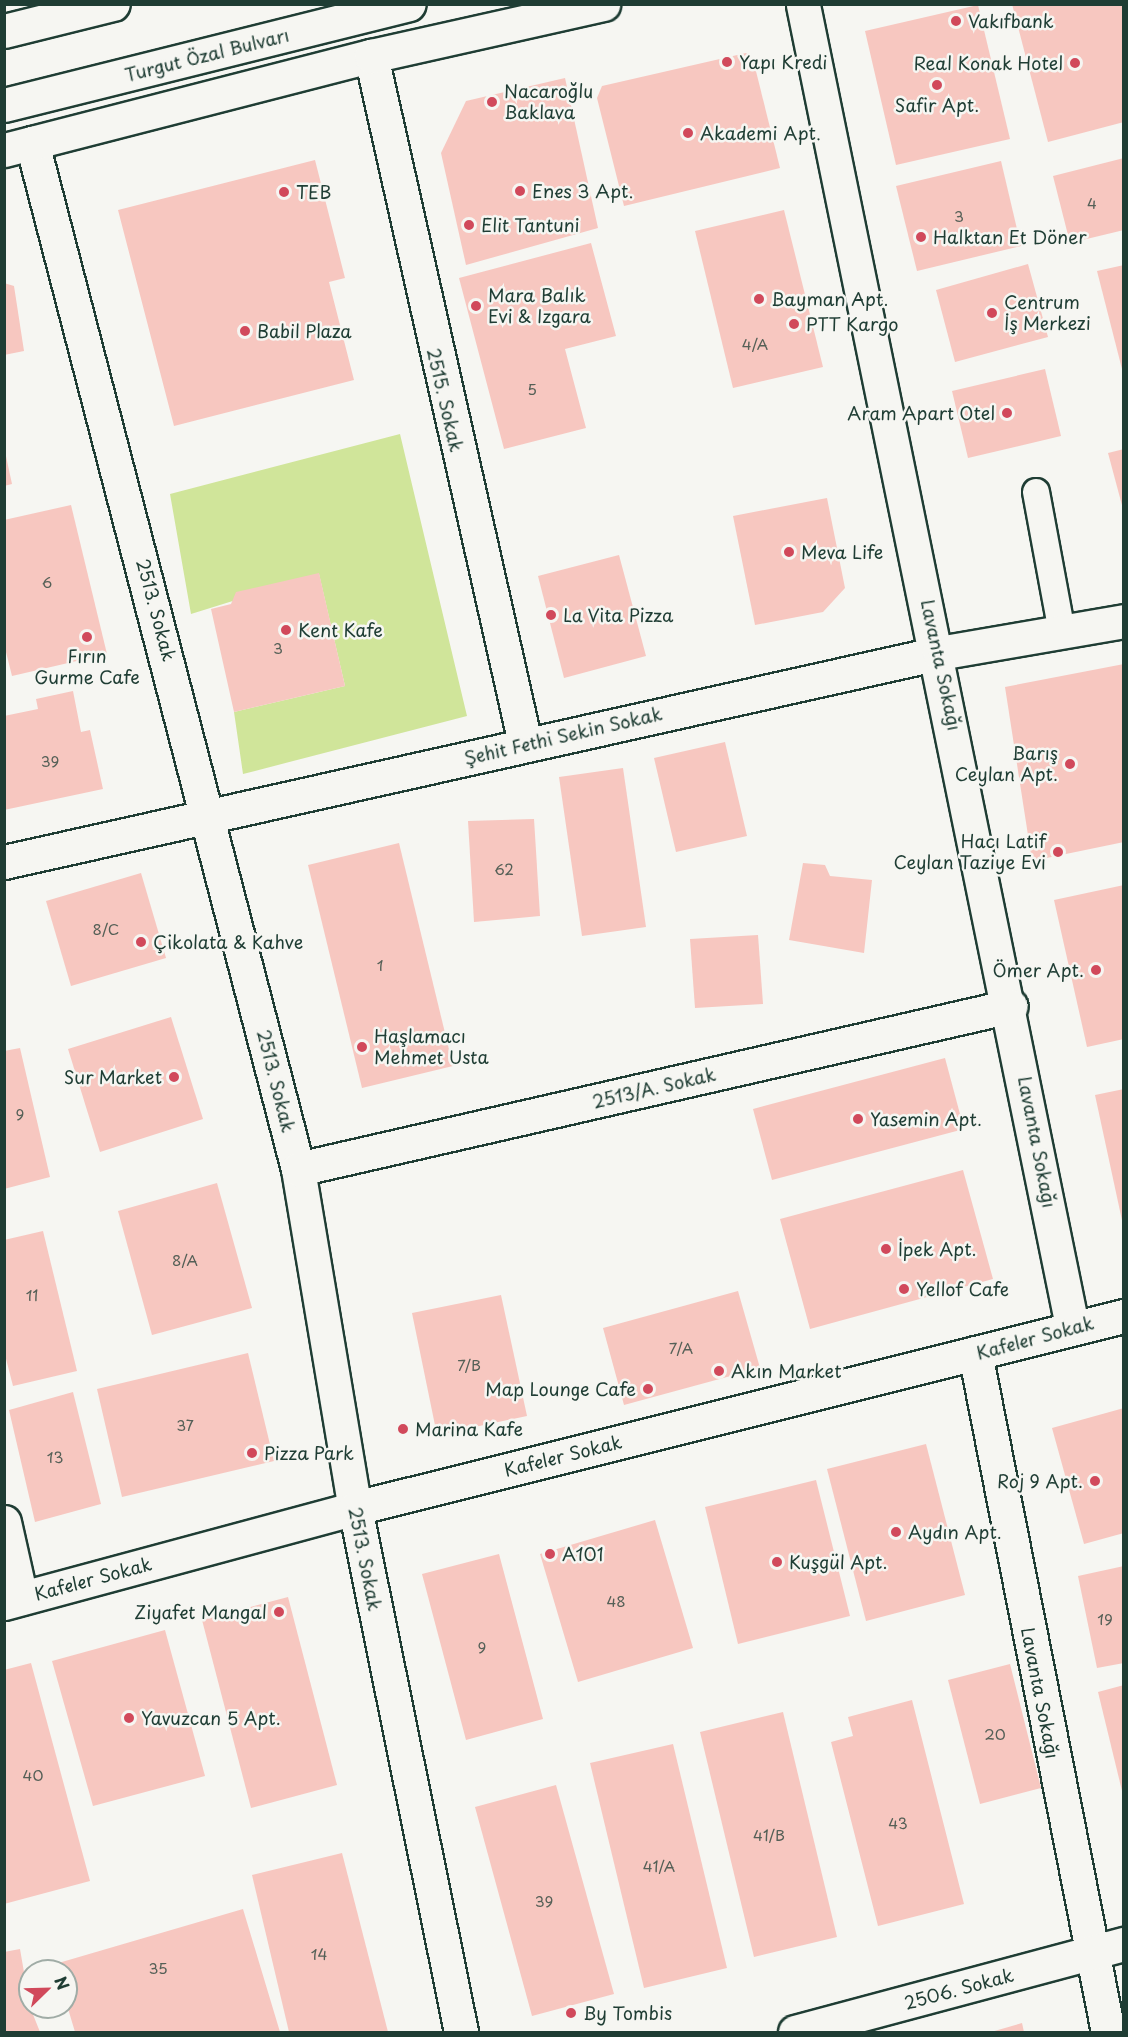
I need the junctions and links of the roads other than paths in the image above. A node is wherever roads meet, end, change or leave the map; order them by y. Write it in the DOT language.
graph roads {
  1 [pos="112,4"];
  2 [pos="409,4"];
  3 [pos="603,4"];
  4 [pos="802,5"];
  5 [pos="4,31"];
  6 [pos="371,56"];
  7 [pos="4,105"];
  8 [pos="18,147"];
  9 [pos="1036,492"];
  10 [pos="1124,621"];
  11 [pos="1062,632"];
  12 [pos="939,653"];
  13 [pos="525,743"];
  14 [pos="211,817"];
  15 [pos="4,862"];
  16 [pos="1011,1006"];
  17 [pos="298,1169"];
  18 [pos="1124,1316"];
  19 [pos="1072,1326"];
  20 [pos="975,1353"];
  21 [pos="355,1508"];
  22 [pos="4,1522"];
  23 [pos="13,1600"];
  24 [pos="1124,1944"];
  25 [pos="1089,1954"];
  26 [pos="461,2032"];
  27 [pos="795,2032"];
  28 [pos="1108,2032"];
  1 -- 5 [label="street"];
  2 -- 7 [label="street, Turgut Özal Bulvarı"];
  3 -- 6 [label="street"];
  4 -- 12 [label="street, Lavanta Sokağı"];
  6 -- 8 [label="street"];
  6 -- 13 [label="street, 2515. Sokak"];
  8 -- 14 [label="street, 2513. Sokak"];
  9 -- 11 [label="lane"];
  10 -- 11 [label="street, Şehit Fethi Sekin Sokak"];
  11 -- 12 [label="street, Şehit Fethi Sekin Sokak"];
  12 -- 13 [label="street, Şehit Fethi Sekin Sokak"];
  12 -- 16 [label="street, Lavanta Sokağı"];
  13 -- 14 [label="street, Şehit Fethi Sekin Sokak"];
  14 -- 15 [label="street, Şehit Fethi Sekin Sokak"];
  14 -- 17 [label="street, 2513. Sokak"];
  16 -- 17 [label="street, 2513/A. Sokak"];
  16 -- 19 [label="street, Lavanta Sokağı"];
  17 -- 21 [label="street, 2513. Sokak"];
  18 -- 19 [label="street, Kafeler Sokak"];
  19 -- 20 [label="street, Kafeler Sokak"];
  20 -- 21 [label="street, Kafeler Sokak"];
  20 -- 25 [label="street, Lavanta Sokağı"];
  21 -- 23 [label="street, Kafeler Sokak"];
  21 -- 26 [label="street, 2513. Sokak"];
  22 -- 23 [label="street"];
  24 -- 25 [label="street, 2506. Sokak"];
  25 -- 27 [label="street, 2506. Sokak"];
  25 -- 28 [label="street, Lavanta Sokağı"];
}
